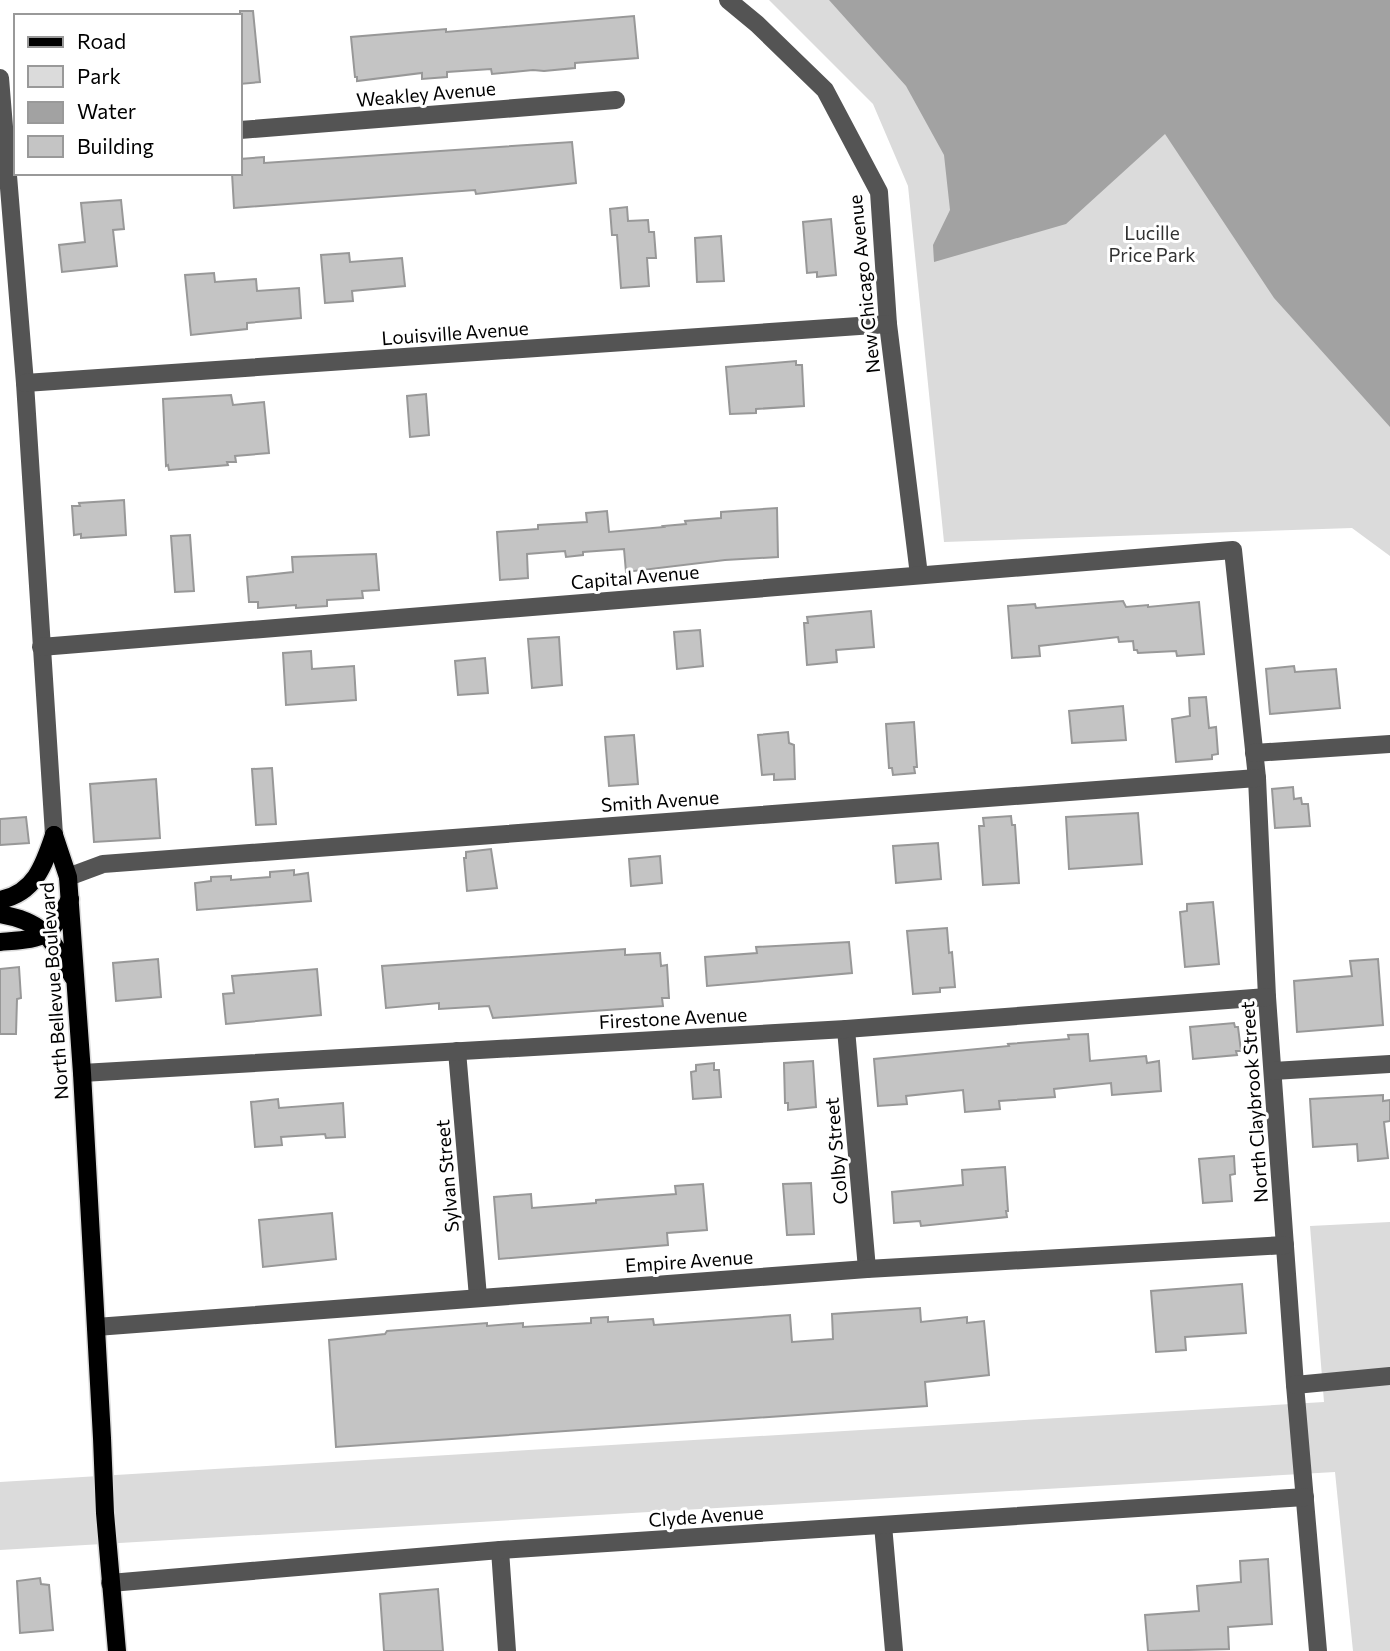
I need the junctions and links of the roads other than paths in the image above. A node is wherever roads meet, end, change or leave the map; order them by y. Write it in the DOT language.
graph roads {
  1 [pos="728,0"];
  2 [pos="0,78"];
  3 [pos="616,100"];
  4 [pos="242,130"];
  5 [pos="10,148"];
  6 [pos="888,324"];
  7 [pos="25,383"];
  8 [pos="1233,550"];
  9 [pos="919,575"];
  10 [pos="41,647"];
  11 [pos="1390,744"];
  12 [pos="1254,753"];
  13 [pos="1256,778"];
  14 [pos="54,835"];
  15 [pos="68,877"];
  16 [pos="69,898"];
  17 [pos="0,900"];
  18 [pos="0,914"];
  19 [pos="47,934"];
  20 [pos="0,942"];
  21 [pos="75,980"];
  22 [pos="1267,997"];
  23 [pos="846,1029"];
  24 [pos="457,1051"];
  25 [pos="1390,1063"];
  26 [pos="1273,1071"];
  27 [pos="82,1073"];
  28 [pos="1285,1245"];
  29 [pos="867,1269"];
  30 [pos="478,1297"];
  31 [pos="96,1327"];
  32 [pos="1390,1376"];
  33 [pos="1295,1385"];
  34 [pos="1305,1497"];
  35 [pos="883,1525"];
  36 [pos="500,1550"];
  37 [pos="110,1584"];
  38 [pos="117,1651"];
  39 [pos="507,1651"];
  40 [pos="894,1651"];
  41 [pos="1318,1651"];
  1 -- 6 [label="street, New Chicago Avenue"];
  2 -- 5 [label="street, North Bellevue Boulevard"];
  3 -- 4 [label="street, Weakley Avenue"];
  5 -- 7 [label="street, North Bellevue Boulevard"];
  6 -- 7 [label="street, Louisville Avenue"];
  6 -- 9 [label="street, New Chicago Avenue"];
  7 -- 10 [label="street, North Bellevue Boulevard"];
  8 -- 9 [label="street, Capital Avenue"];
  8 -- 12 [label="street, North Claybrook Street"];
  9 -- 10 [label="street, Capital Avenue"];
  10 -- 14 [label="street, North Bellevue Boulevard"];
  11 -- 12 [label="street"];
  12 -- 13 [label="street, North Claybrook Street"];
  13 -- 15 [label="street, Smith Avenue"];
  13 -- 22 [label="street, North Claybrook Street"];
  14 -- 15 [label="main road, North Bellevue Boulevard"];
  14 -- 17 [label="main road"];
  15 -- 16 [label="main road, North Bellevue Boulevard"];
  16 -- 19 [label="main road"];
  16 -- 21 [label="main road, North Bellevue Boulevard"];
  18 -- 19 [label="main road"];
  19 -- 20 [label="main road"];
  19 -- 21 [label="main road"];
  21 -- 27 [label="main road, North Bellevue Boulevard"];
  22 -- 23 [label="street, Firestone Avenue"];
  22 -- 26 [label="street, North Claybrook Street"];
  23 -- 24 [label="street, Firestone Avenue"];
  23 -- 29 [label="street, Colby Street"];
  24 -- 27 [label="street, Firestone Avenue"];
  24 -- 30 [label="street, Sylvan Street"];
  25 -- 26 [label="street"];
  26 -- 28 [label="street, North Claybrook Street"];
  27 -- 31 [label="main road, North Bellevue Boulevard"];
  28 -- 29 [label="street, Empire Avenue"];
  28 -- 33 [label="street, North Claybrook Street"];
  29 -- 30 [label="street, Empire Avenue"];
  30 -- 31 [label="street, Empire Avenue"];
  31 -- 37 [label="main road, North Bellevue Boulevard"];
  32 -- 33 [label="street"];
  33 -- 34 [label="street, North Claybrook Street"];
  34 -- 35 [label="street, Clyde Avenue"];
  34 -- 41 [label="street, North Claybrook Street"];
  35 -- 36 [label="street, Clyde Avenue"];
  35 -- 40 [label="street"];
  36 -- 37 [label="street, Clyde Avenue"];
  36 -- 39 [label="street"];
  37 -- 38 [label="main road, North Bellevue Boulevard"];
}
